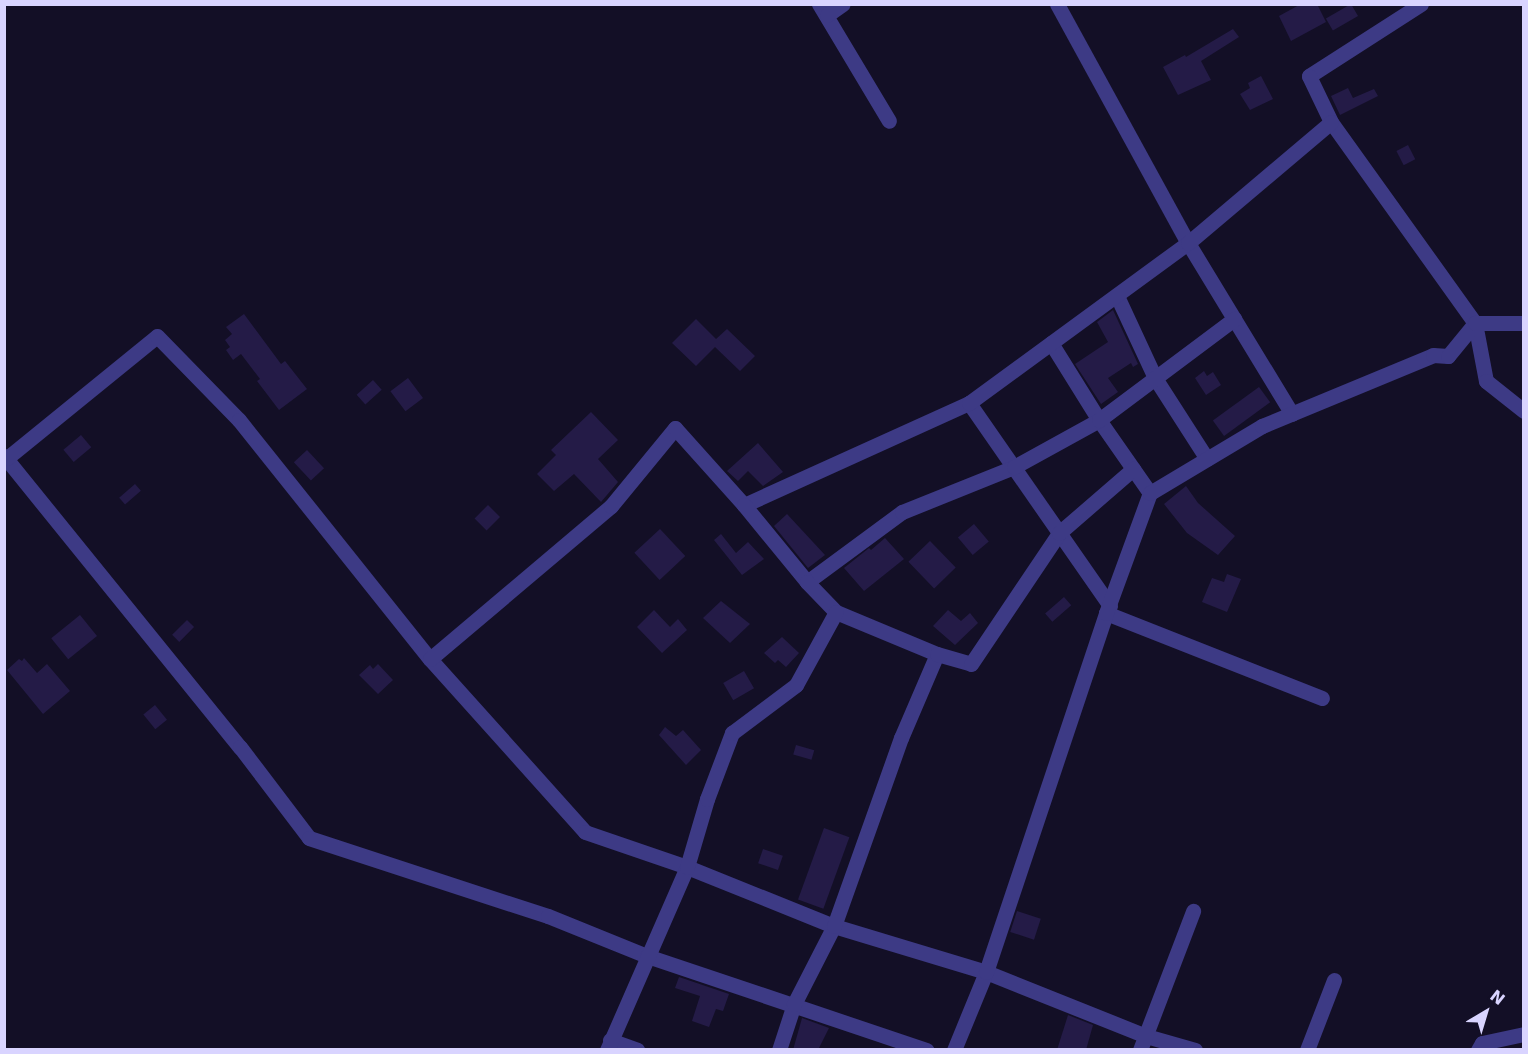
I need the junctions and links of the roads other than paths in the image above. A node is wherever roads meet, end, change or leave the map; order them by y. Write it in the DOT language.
graph roads {
  1 [pos="843,4"];
  2 [pos="1057,4"];
  3 [pos="1421,4"];
  4 [pos="823,10"];
  5 [pos="889,121"];
  6 [pos="1331,122"];
  7 [pos="1188,243"];
  8 [pos="1117,296"];
  9 [pos="1234,319"];
  10 [pos="1475,323"];
  11 [pos="1524,323"];
  12 [pos="1051,343"];
  13 [pos="1155,378"];
  14 [pos="969,403"];
  15 [pos="1524,411"];
  16 [pos="1292,414"];
  17 [pos="1099,420"];
  18 [pos="6,457"];
  19 [pos="1208,459"];
  20 [pos="1014,467"];
  21 [pos="1133,469"];
  22 [pos="1150,493"];
  23 [pos="744,505"];
  24 [pos="1059,533"];
  25 [pos="807,582"];
  26 [pos="1108,610"];
  27 [pos="836,612"];
  28 [pos="937,654"];
  29 [pos="430,659"];
  30 [pos="1323,698"];
  31 [pos="687,867"];
  32 [pos="1193,910"];
  33 [pos="834,926"];
  34 [pos="647,956"];
  35 [pos="986,972"];
  36 [pos="1334,980"];
  37 [pos="794,1004"];
  38 [pos="1524,1034"];
  39 [pos="1143,1043"];
  40 [pos="609,1045"];
  41 [pos="637,1050"];
  42 [pos="779,1050"];
  43 [pos="927,1050"];
  44 [pos="954,1050"];
  45 [pos="1195,1050"];
  46 [pos="1307,1050"];
  47 [pos="1478,1050"];
  1 -- 4 [label="street"];
  2 -- 7 [label="street"];
  3 -- 6 [label="street"];
  4 -- 5 [label="street"];
  6 -- 7 [label="street"];
  6 -- 10 [label="street"];
  7 -- 8 [label="street"];
  7 -- 9 [label="street"];
  8 -- 12 [label="street"];
  8 -- 13 [label="street"];
  9 -- 13 [label="street"];
  9 -- 16 [label="street"];
  10 -- 11 [label="street"];
  10 -- 15 [label="street"];
  10 -- 16 [label="street"];
  12 -- 14 [label="street"];
  12 -- 17 [label="street"];
  13 -- 17 [label="street"];
  13 -- 19 [label="street"];
  14 -- 20 [label="street"];
  14 -- 23 [label="street"];
  16 -- 19 [label="street"];
  17 -- 20 [label="street"];
  17 -- 21 [label="street"];
  18 -- 29 [label="street"];
  18 -- 34 [label="street"];
  19 -- 22 [label="street"];
  20 -- 24 [label="street"];
  20 -- 25 [label="street"];
  21 -- 22 [label="street"];
  21 -- 24 [label="street"];
  22 -- 26 [label="street"];
  23 -- 25 [label="street"];
  23 -- 29 [label="street"];
  24 -- 26 [label="street"];
  24 -- 28 [label="street"];
  25 -- 27 [label="street"];
  26 -- 30 [label="street"];
  26 -- 35 [label="street"];
  27 -- 28 [label="street"];
  27 -- 31 [label="street"];
  28 -- 33 [label="street"];
  29 -- 31 [label="street"];
  31 -- 33 [label="street"];
  31 -- 34 [label="street"];
  32 -- 39 [label="street"];
  33 -- 35 [label="street"];
  33 -- 37 [label="street"];
  34 -- 37 [label="street"];
  34 -- 40 [label="street"];
  35 -- 39 [label="street"];
  35 -- 44 [label="street"];
  36 -- 46 [label="street"];
  37 -- 42 [label="street"];
  37 -- 43 [label="street"];
  38 -- 47 [label="street"];
  39 -- 45 [label="street"];
  40 -- 41 [label="street"];
}
